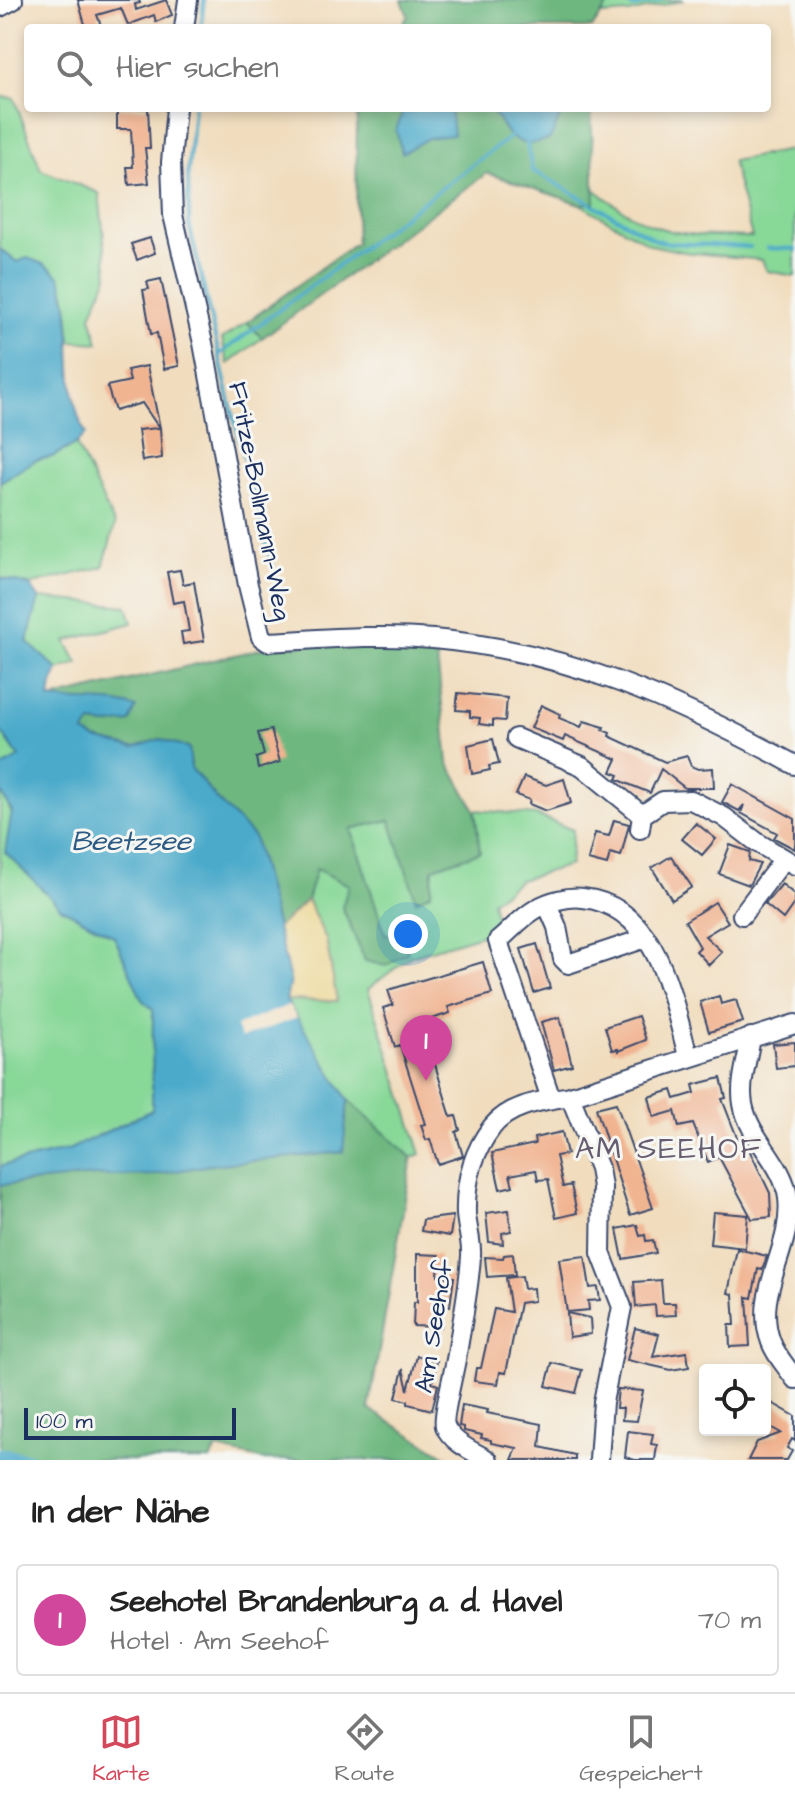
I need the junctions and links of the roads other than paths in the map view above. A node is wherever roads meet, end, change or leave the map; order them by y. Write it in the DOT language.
graph roads {
  1 [pos="13,0"];
  2 [pos="188,0"];
  3 [pos="0,7"];
  4 [pos="185,24"];
  5 [pos="176,112"];
  6 [pos="516,738"];
  7 [pos="795,765"];
  8 [pos="790,862"];
  9 [pos="547,904"];
  10 [pos="742,915"];
  11 [pos="646,938"];
  12 [pos="795,1024"];
  13 [pos="751,1037"];
  14 [pos="688,1056"];
  15 [pos="560,1098"];
  16 [pos="795,1379"];
  17 [pos="488,1460"];
  18 [pos="599,1460"];
  1 -- 3 [label="street"];
  2 -- 4 [label="street"];
  5 -- 7 [label="street, Fritze-Bollmann-Weg"];
  6 -- 8 [label="street"];
  8 -- 10 [label="street"];
  9 -- 11 [label="street"];
  9 -- 11 [label="street"];
  9 -- 15 [label="street"];
  11 -- 14 [label="street"];
  12 -- 13 [label="street, Am Seehof"];
  13 -- 14 [label="street, Am Seehof"];
  13 -- 16 [label="street"];
  14 -- 15 [label="street, Am Seehof"];
  15 -- 17 [label="street, Am Seehof"];
  15 -- 18 [label="street"];
}
